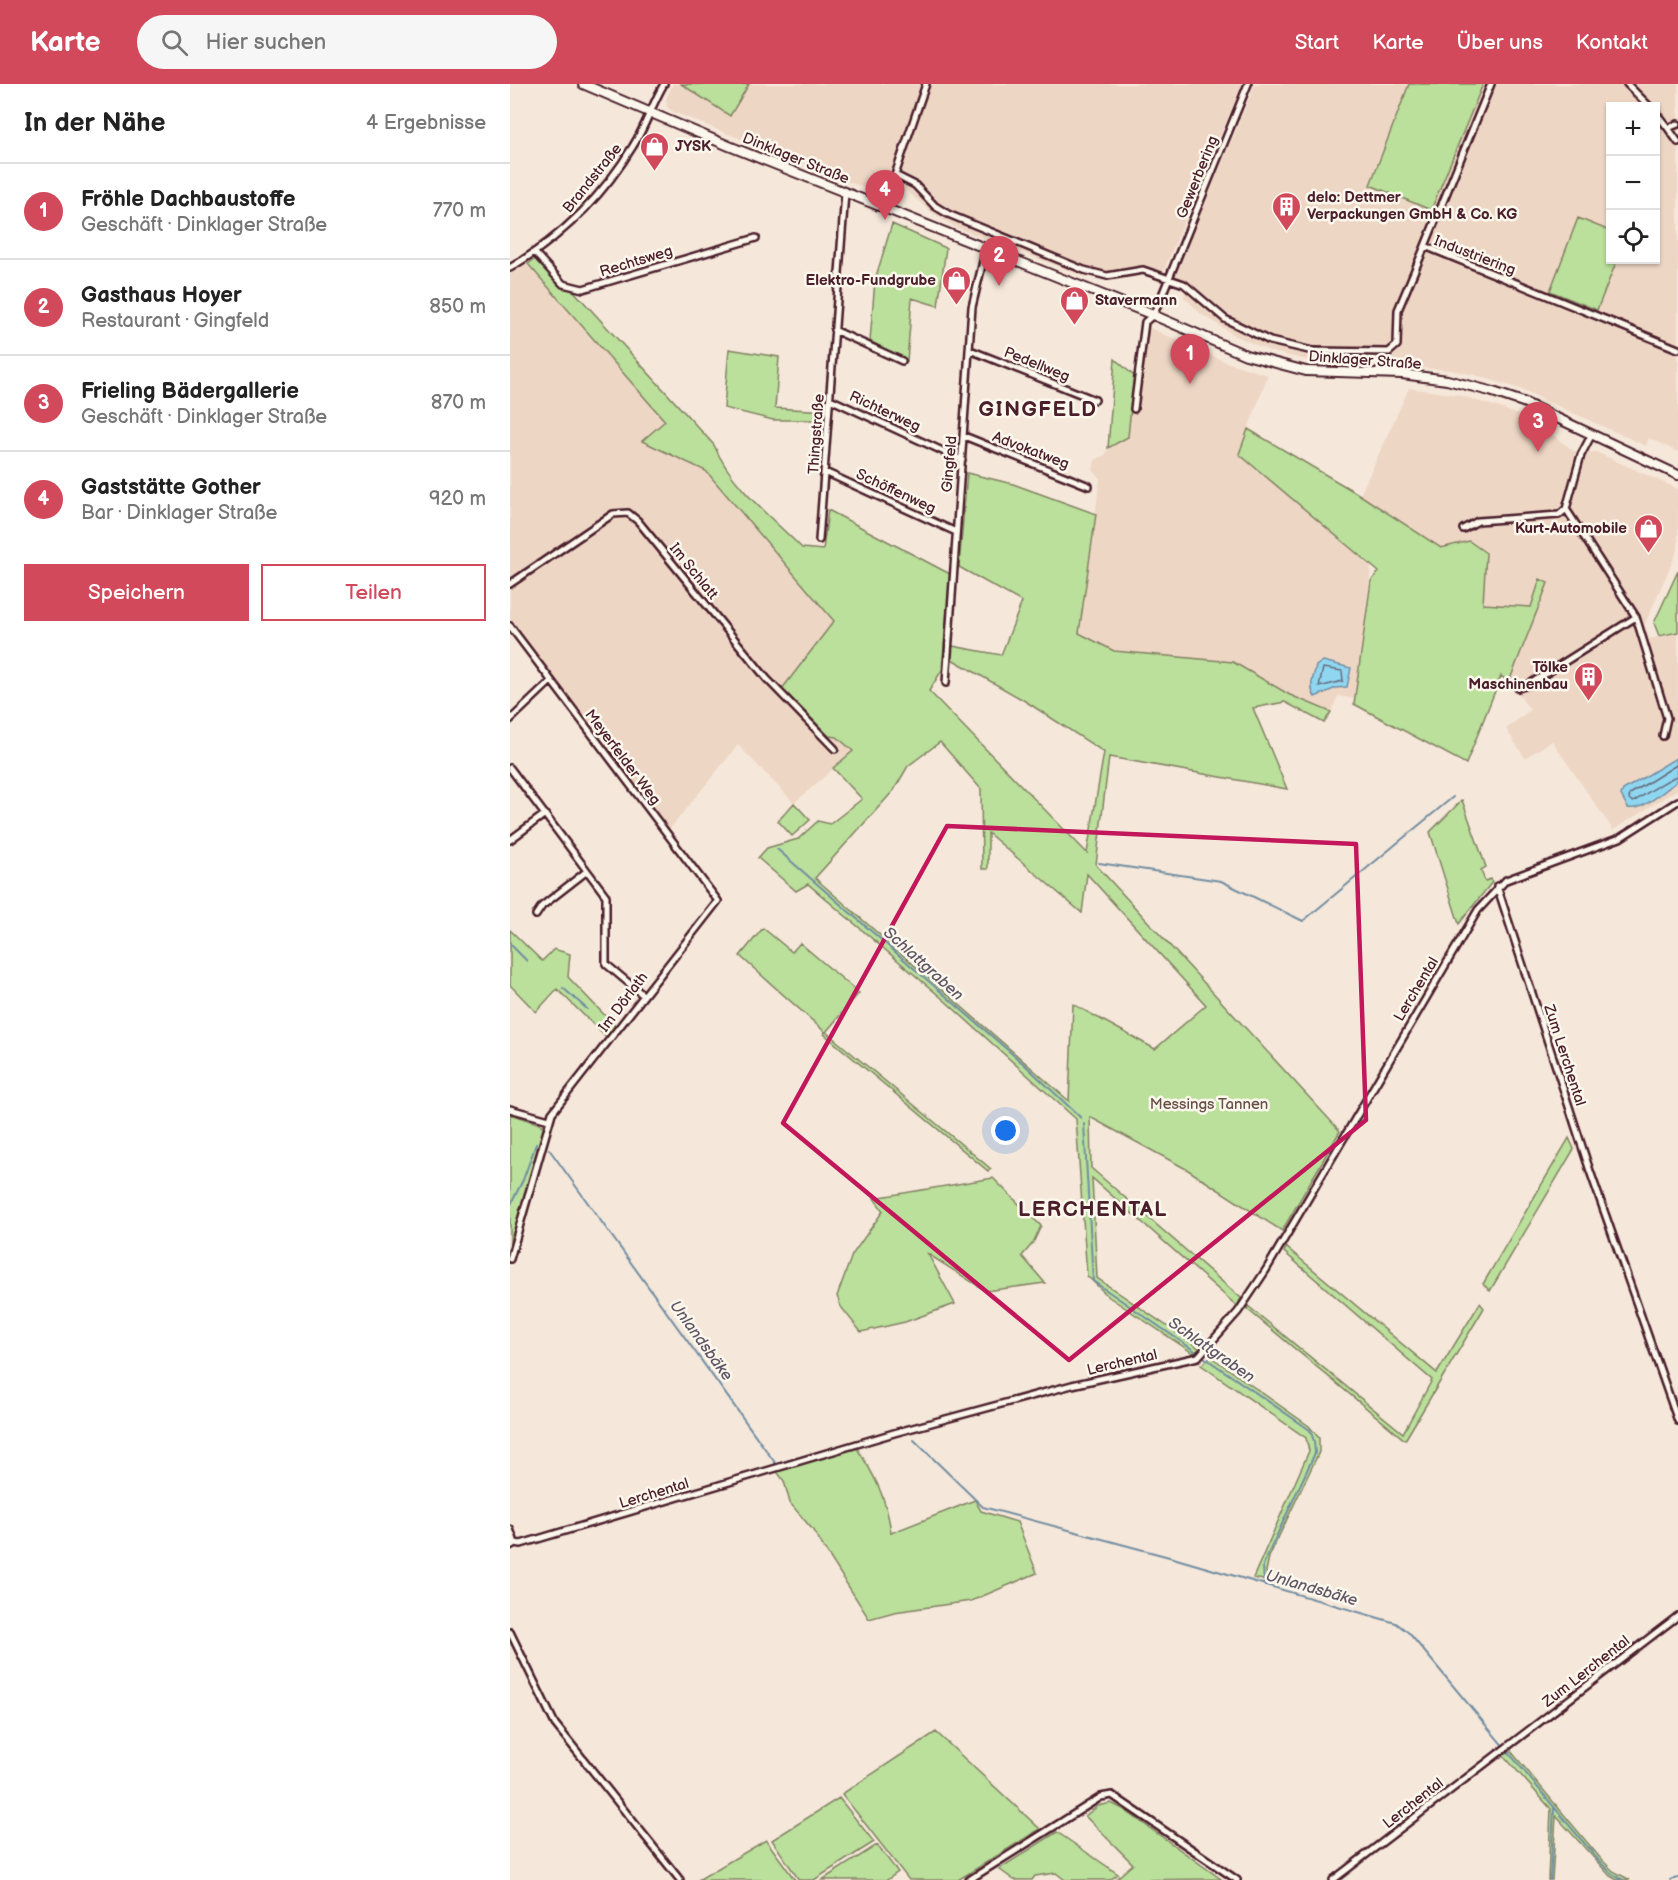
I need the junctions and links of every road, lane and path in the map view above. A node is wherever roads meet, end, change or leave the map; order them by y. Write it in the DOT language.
graph roads {
  1 [pos="583,84"];
  2 [pos="664,84"];
  3 [pos="926,84"];
  4 [pos="1248,84"];
  5 [pos="1491,84"];
  6 [pos="1627,84"];
  7 [pos="1645,102"];
  8 [pos="650,113"];
  9 [pos="1660,118"];
  10 [pos="1678,124"];
  11 [pos="1668,128"];
  12 [pos="1678,142"];
  13 [pos="895,175"];
  14 [pos="845,193"];
  15 [pos="879,207"];
  16 [pos="756,238"];
  17 [pos="1425,246"];
  18 [pos="986,249"];
  19 [pos="534,252"];
  20 [pos="510,268"];
  21 [pos="1169,278"];
  22 [pos="1153,315"];
  23 [pos="834,330"];
  24 [pos="1678,349"];
  25 [pos="970,350"];
  26 [pos="902,361"];
  27 [pos="830,399"];
  28 [pos="1095,399"];
  29 [pos="1134,409"];
  30 [pos="1592,434"];
  31 [pos="964,436"];
  32 [pos="962,460"];
  33 [pos="825,472"];
  34 [pos="1678,475"];
  35 [pos="1089,486"];
  36 [pos="1566,509"];
  37 [pos="1463,529"];
  38 [pos="956,532"];
  39 [pos="819,540"];
  40 [pos="510,584"];
  41 [pos="1636,617"];
  42 [pos="510,626"];
  43 [pos="551,681"];
  44 [pos="946,683"];
  45 [pos="1518,688"];
  46 [pos="510,720"];
  47 [pos="1663,736"];
  48 [pos="835,749"];
  49 [pos="510,768"];
  50 [pos="1678,801"];
  51 [pos="545,814"];
  52 [pos="510,840"];
  53 [pos="587,871"];
  54 [pos="1497,886"];
  55 [pos="717,901"];
  56 [pos="536,915"];
  57 [pos="643,995"];
  58 [pos="510,1109"];
  59 [pos="549,1120"];
  60 [pos="510,1259"];
  61 [pos="1678,1421"];
  62 [pos="510,1529"];
  63 [pos="512,1544"];
  64 [pos="1678,1616"];
  65 [pos="510,1632"];
  66 [pos="1508,1746"];
  67 [pos="680,1880"];
  68 [pos="969,1880"];
  69 [pos="1237,1880"];
  70 [pos="1334,1880"];
  1 -- 8 [label="main road, Dinklager Straße"];
  2 -- 8 [label="street, Brandstraße"];
  3 -- 13 [label="street"];
  4 -- 21 [label="street, Gewerbering"];
  5 -- 17 [label="street"];
  6 -- 7 [label="street"];
  8 -- 14 [label="main road, Dinklager Straße"];
  8 -- 19 [label="street, Brandstraße"];
  9 -- 11 [label="street"];
  10 -- 11 [label="street"];
  11 -- 12 [label="street"];
  13 -- 15 [label="street"];
  13 -- 21 [label="street"];
  14 -- 15 [label="main road, Dinklager Straße"];
  14 -- 23 [label="street, Thingstraße"];
  15 -- 18 [label="main road, Dinklager Straße"];
  16 -- 19 [label="street, Rechtsweg"];
  17 -- 21 [label="street, Industriering"];
  17 -- 24 [label="street, Industriering"];
  18 -- 22 [label="main road, Dinklager Straße"];
  18 -- 25 [label="street, Gingfeld"];
  19 -- 20 [label="street, Brandstraße"];
  21 -- 22 [label="street, Gewerbering"];
  22 -- 29 [label="street, Gewerbering"];
  22 -- 30 [label="main road, Dinklager Straße"];
  23 -- 26 [label="street"];
  23 -- 27 [label="street, Thingstraße"];
  25 -- 28 [label="street, Pedellweg"];
  25 -- 31 [label="street, Gingfeld"];
  27 -- 32 [label="street, Richterweg"];
  27 -- 33 [label="street, Thingstraße"];
  30 -- 34 [label="main road, Dinklager Straße"];
  30 -- 36 [label="street"];
  31 -- 32 [label="street, Gingfeld"];
  31 -- 35 [label="street, Advokatweg"];
  32 -- 38 [label="street, Gingfeld"];
  33 -- 38 [label="street, Schöffenweg"];
  33 -- 39 [label="street, Thingstraße"];
  36 -- 37 [label="street"];
  36 -- 41 [label="street"];
  38 -- 44 [label="street, Gingfeld"];
  40 -- 48 [label="street, Im Schlatt"];
  41 -- 45 [label="street"];
  41 -- 47 [label="street"];
  42 -- 43 [label="street, Meyerfelder Weg"];
  43 -- 46 [label="street"];
  43 -- 55 [label="street, Meyerfelder Weg"];
  49 -- 51 [label="street"];
  50 -- 54 [label="street"];
  51 -- 52 [label="street"];
  51 -- 53 [label="street"];
  53 -- 56 [label="street"];
  53 -- 57 [label="street"];
  54 -- 61 [label="street, Zum Lerchental"];
  54 -- 63 [label="street, Lerchental"];
  55 -- 57 [label="street, Im Dörlath"];
  57 -- 59 [label="street, Im Dörlath"];
  58 -- 59 [label="street"];
  59 -- 60 [label="street"];
  62 -- 63 [label="street, Lerchental"];
  64 -- 66 [label="street, Zum Lerchental"];
  65 -- 67 [label="street"];
  66 -- 70 [label="street, Lerchental"];
  68 -- 69 [label="street"];
}
